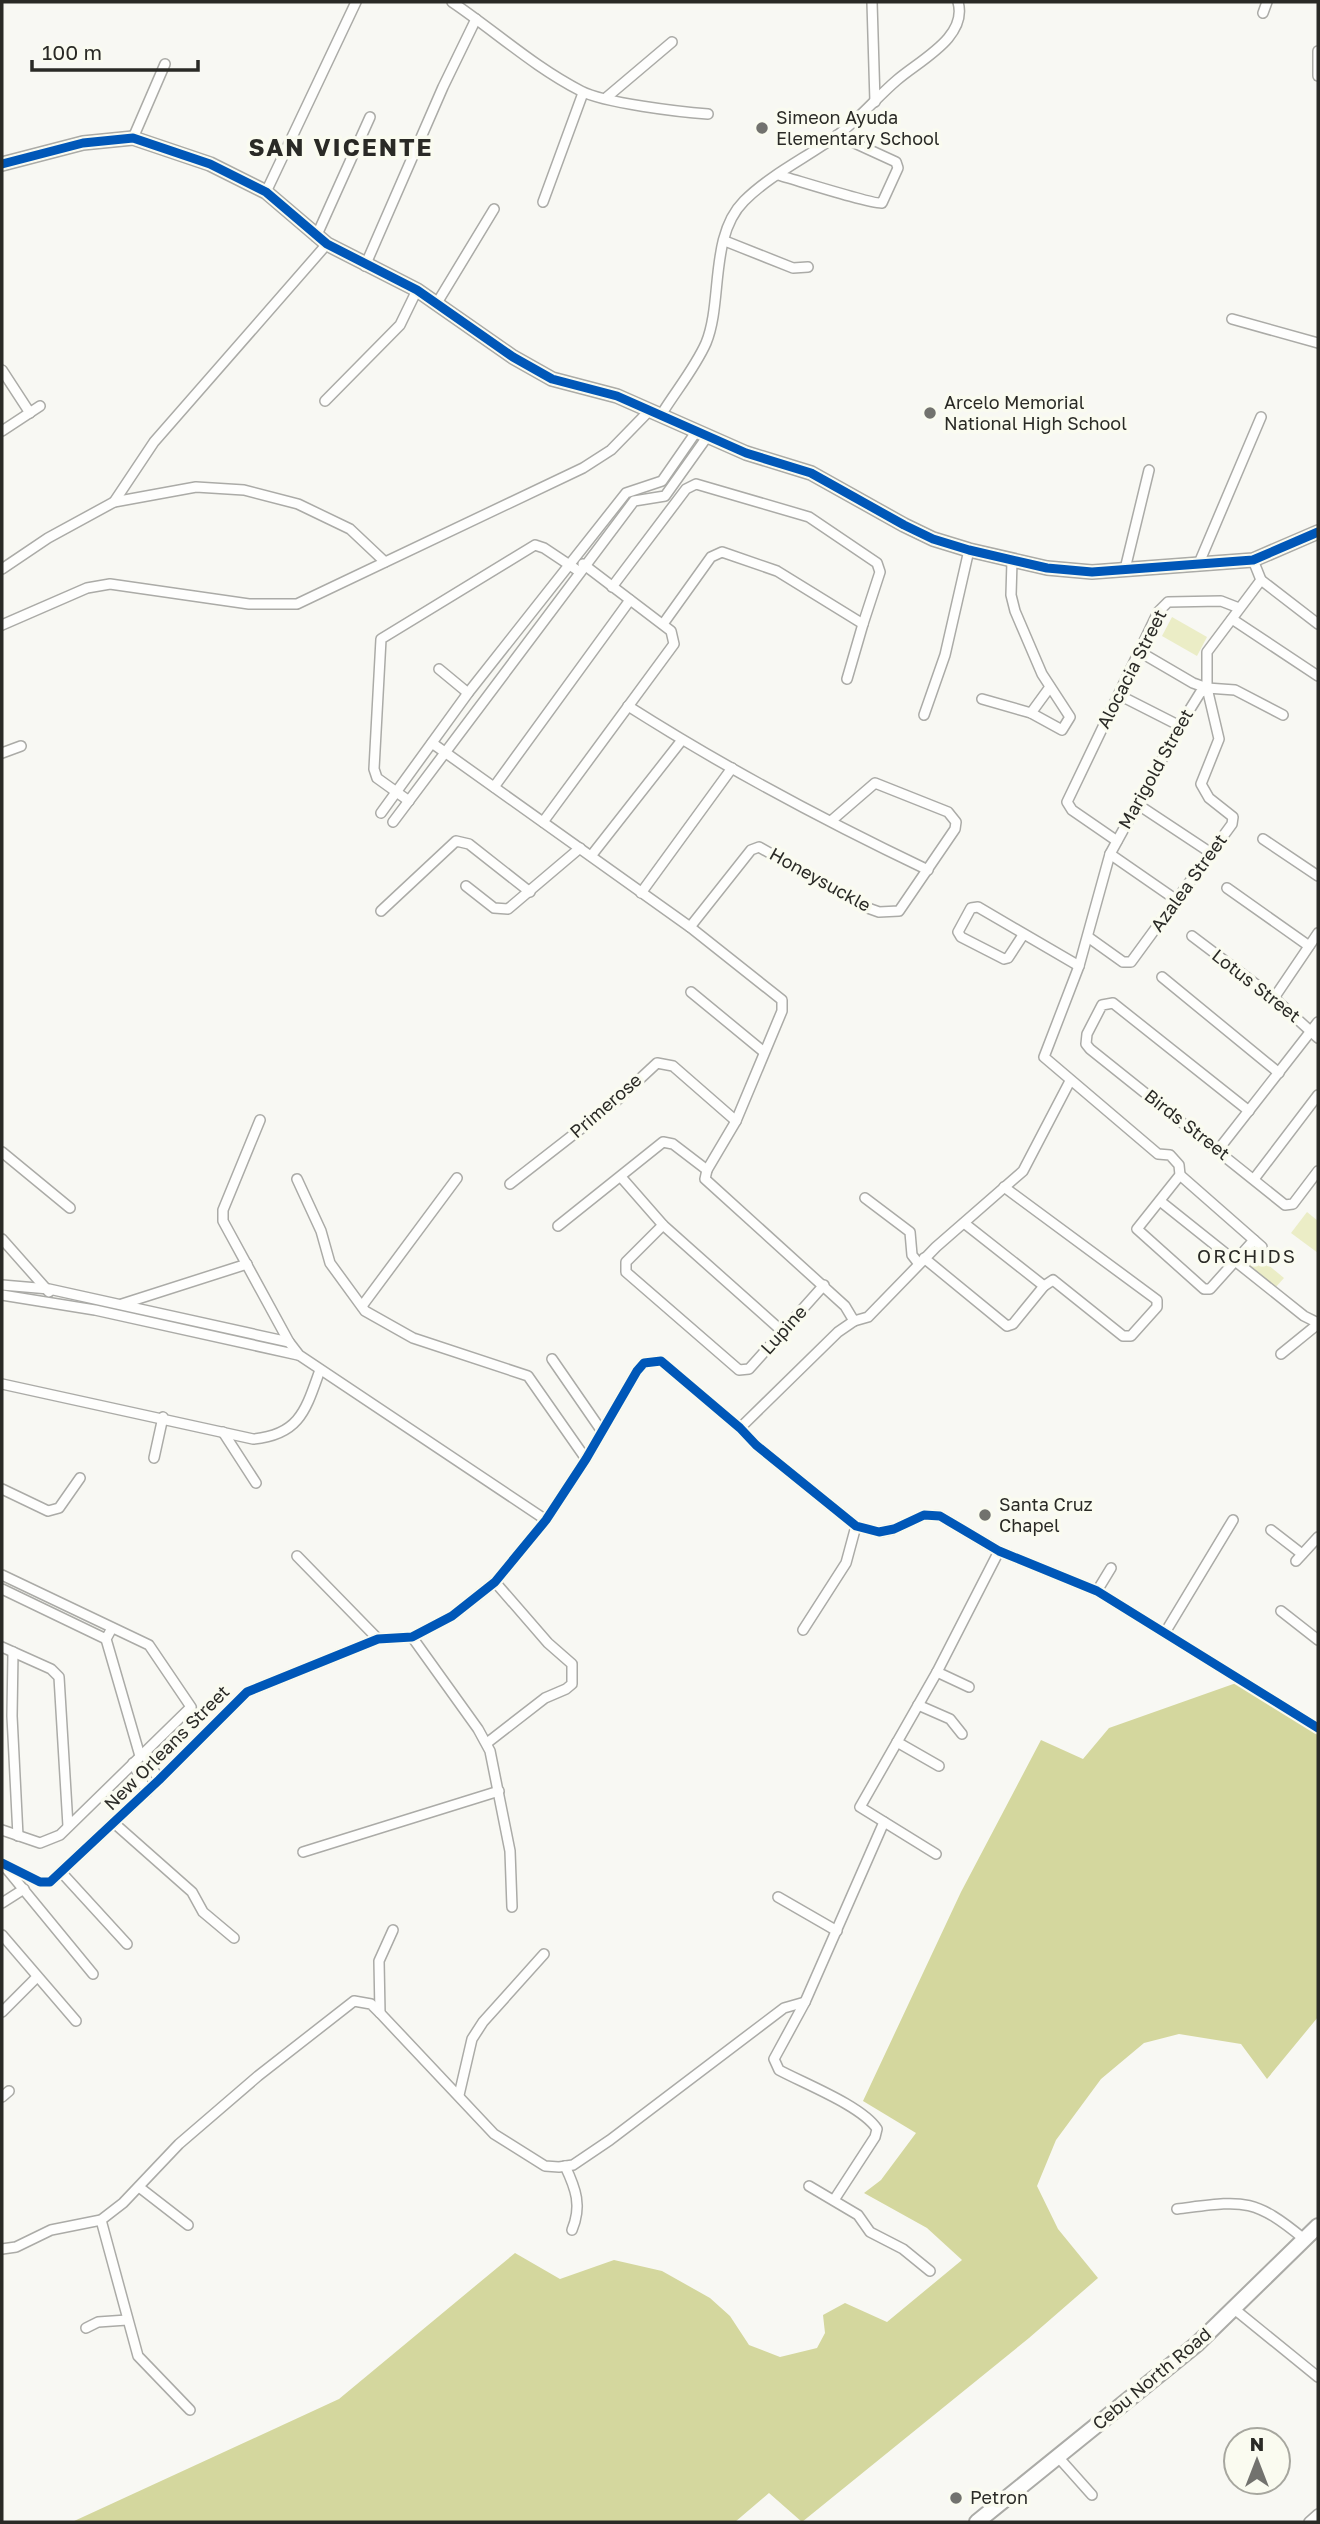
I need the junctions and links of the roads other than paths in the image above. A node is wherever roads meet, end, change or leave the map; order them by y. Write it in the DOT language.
graph roads {
  1 [pos="356,2"];
  2 [pos="452,2"];
  3 [pos="872,2"];
  4 [pos="958,2"];
  5 [pos="1267,2"];
  6 [pos="1263,13"];
  7 [pos="476,19"];
  8 [pos="672,42"];
  9 [pos="1318,51"];
  10 [pos="165,64"];
  11 [pos="1318,76"];
  12 [pos="583,93"];
  13 [pos="607,97"];
  14 [pos="875,102"];
  15 [pos="708,114"];
  16 [pos="370,117"];
  17 [pos="837,135"];
  18 [pos="133,138"];
  19 [pos="2,164"];
  20 [pos="778,175"];
  21 [pos="266,192"];
  22 [pos="543,202"];
  23 [pos="494,209"];
  24 [pos="322,240"];
  25 [pos="725,241"];
  26 [pos="365,266"];
  27 [pos="808,267"];
  28 [pos="417,290"];
  29 [pos="437,303"];
  30 [pos="1232,319"];
  31 [pos="1318,343"];
  32 [pos="2,369"];
  33 [pos="325,401"];
  34 [pos="40,406"];
  35 [pos="30,413"];
  36 [pos="656,413"];
  37 [pos="1261,417"];
  38 [pos="2,431"];
  39 [pos="701,435"];
  40 [pos="1149,470"];
  41 [pos="114,502"];
  42 [pos="1318,532"];
  43 [pos="969,550"];
  44 [pos="1253,560"];
  45 [pos="571,561"];
  46 [pos="1012,561"];
  47 [pos="385,562"];
  48 [pos="1199,563"];
  49 [pos="2,569"];
  50 [pos="583,569"];
  51 [pos="1125,569"];
  52 [pos="1261,580"];
  53 [pos="612,587"];
  54 [pos="630,600"];
  55 [pos="1239,608"];
  56 [pos="1232,619"];
  57 [pos="663,624"];
  58 [pos="863,624"];
  59 [pos="1318,624"];
  60 [pos="2,625"];
  61 [pos="1140,652"];
  62 [pos="439,669"];
  63 [pos="1318,676"];
  64 [pos="848,678"];
  65 [pos="1050,687"];
  66 [pos="1208,688"];
  67 [pos="468,693"];
  68 [pos="1119,695"];
  69 [pos="982,699"];
  70 [pos="628,706"];
  71 [pos="1031,713"];
  72 [pos="924,715"];
  73 [pos="1283,715"];
  74 [pos="1180,726"];
  75 [pos="682,740"];
  76 [pos="432,743"];
  77 [pos="21,746"];
  78 [pos="446,752"];
  79 [pos="2,753"];
  80 [pos="732,768"];
  81 [pos="494,787"];
  82 [pos="396,793"];
  83 [pos="409,802"];
  84 [pos="1137,804"];
  85 [pos="381,813"];
  86 [pos="831,821"];
  87 [pos="393,822"];
  88 [pos="543,822"];
  89 [pos="1263,839"];
  90 [pos="1117,841"];
  91 [pos="580,848"];
  92 [pos="1210,853"];
  93 [pos="1110,855"];
  94 [pos="591,856"];
  95 [pos="928,870"];
  96 [pos="1318,876"];
  97 [pos="466,886"];
  98 [pos="1227,888"];
  99 [pos="530,892"];
  100 [pos="641,893"];
  101 [pos="1175,899"];
  102 [pos="381,911"];
  103 [pos="690,927"];
  104 [pos="1318,933"];
  105 [pos="1023,935"];
  106 [pos="1192,936"];
  107 [pos="1088,937"];
  108 [pos="1309,946"];
  109 [pos="1079,966"];
  110 [pos="1162,977"];
  111 [pos="691,992"];
  112 [pos="1275,998"];
  113 [pos="1318,1022"];
  114 [pos="1311,1030"];
  115 [pos="1318,1038"];
  116 [pos="764,1052"];
  117 [pos="1279,1073"];
  118 [pos="1070,1080"];
  119 [pos="1318,1095"];
  120 [pos="1249,1111"];
  121 [pos="260,1120"];
  122 [pos="736,1121"];
  123 [pos="1218,1150"];
  124 [pos="2,1152"];
  125 [pos="707,1170"];
  126 [pos="1318,1171"];
  127 [pos="1180,1175"];
  128 [pos="621,1177"];
  129 [pos="457,1178"];
  130 [pos="1254,1179"];
  131 [pos="297,1180"];
  132 [pos="510,1184"];
  133 [pos="1004,1187"];
  134 [pos="865,1198"];
  135 [pos="1160,1201"];
  136 [pos="70,1208"];
  137 [pos="964,1223"];
  138 [pos="663,1225"];
  139 [pos="558,1226"];
  140 [pos="2,1239"];
  141 [pos="1254,1240"];
  142 [pos="1262,1247"];
  143 [pos="1236,1260"];
  144 [pos="922,1261"];
  145 [pos="247,1264"];
  146 [pos="2,1284"];
  147 [pos="824,1285"];
  148 [pos="1044,1286"];
  149 [pos="49,1289"];
  150 [pos="2,1295"];
  151 [pos="48,1301"];
  152 [pos="121,1304"];
  153 [pos="362,1306"];
  154 [pos="118,1315"];
  155 [pos="854,1321"];
  156 [pos="1318,1324"];
  157 [pos="783,1332"];
  158 [pos="289,1342"];
  159 [pos="1281,1354"];
  160 [pos="299,1355"];
  161 [pos="552,1359"];
  162 [pos="320,1370"];
  163 [pos="2,1384"];
  164 [pos="163,1417"];
  165 [pos="740,1428"];
  166 [pos="601,1430"];
  167 [pos="223,1432"];
  168 [pos="154,1458"];
  169 [pos="586,1459"];
  170 [pos="80,1478"];
  171 [pos="256,1483"];
  172 [pos="2,1489"];
  173 [pos="546,1520"];
  174 [pos="1233,1520"];
  175 [pos="856,1526"];
  176 [pos="1271,1530"];
  177 [pos="1318,1536"];
  178 [pos="999,1551"];
  179 [pos="298,1556"];
  180 [pos="1111,1568"];
  181 [pos="2,1575"];
  182 [pos="495,1582"];
  183 [pos="2,1589"];
  184 [pos="1097,1591"];
  185 [pos="1281,1612"];
  186 [pos="112,1628"];
  187 [pos="803,1630"];
  188 [pos="1166,1632"];
  189 [pos="412,1637"];
  190 [pos="106,1639"];
  191 [pos="378,1639"];
  192 [pos="1318,1640"];
  193 [pos="2,1647"];
  194 [pos="13,1652"];
  195 [pos="937,1672"];
  196 [pos="969,1688"];
  197 [pos="918,1705"];
  198 [pos="1318,1727"];
  199 [pos="961,1734"];
  200 [pos="897,1742"];
  201 [pos="487,1743"];
  202 [pos="139,1758"];
  203 [pos="939,1766"];
  204 [pos="159,1780"];
  205 [pos="499,1791"];
  206 [pos="147,1792"];
  207 [pos="884,1822"];
  208 [pos="114,1823"];
  209 [pos="68,1826"];
  210 [pos="2,1830"];
  211 [pos="18,1836"];
  212 [pos="303,1852"];
  213 [pos="936,1854"];
  214 [pos="2,1863"];
  215 [pos="62,1873"];
  216 [pos="24,1889"];
  217 [pos="778,1897"];
  218 [pos="2,1903"];
  219 [pos="512,1907"];
  220 [pos="393,1930"];
  221 [pos="837,1931"];
  222 [pos="2,1935"];
  223 [pos="233,1938"];
  224 [pos="127,1944"];
  225 [pos="10,1945"];
  226 [pos="2,1953"];
  227 [pos="544,1954"];
  228 [pos="93,1974"];
  229 [pos="37,1977"];
  230 [pos="806,2002"];
  231 [pos="2,2012"];
  232 [pos="380,2013"];
  233 [pos="76,2021"];
  234 [pos="460,2095"];
  235 [pos="565,2166"];
  236 [pos="810,2186"];
  237 [pos="139,2187"];
  238 [pos="834,2200"];
  239 [pos="1177,2209"];
  240 [pos="101,2220"];
  241 [pos="188,2225"];
  242 [pos="1318,2225"];
  243 [pos="572,2230"];
  244 [pos="1304,2239"];
  245 [pos="2,2249"];
  246 [pos="930,2271"];
  247 [pos="1233,2308"];
  248 [pos="127,2320"];
  249 [pos="86,2328"];
  250 [pos="1318,2377"];
  251 [pos="190,2410"];
  252 [pos="1059,2458"];
  253 [pos="1092,2495"];
  254 [pos="1318,2514"];
  255 [pos="977,2522"];
  256 [pos="1308,2522"];
  1 -- 21 [label="street"];
  2 -- 7 [label="street"];
  3 -- 14 [label="street"];
  4 -- 14 [label="street"];
  5 -- 6 [label="street"];
  7 -- 12 [label="street"];
  7 -- 26 [label="street"];
  8 -- 13 [label="street"];
  9 -- 11 [label="street"];
  10 -- 18 [label="street"];
  12 -- 13 [label="street"];
  12 -- 22 [label="street"];
  13 -- 15 [label="street"];
  14 -- 17 [label="street"];
  16 -- 24 [label="street"];
  17 -- 20 [label="street"];
  17 -- 20 [label="street"];
  18 -- 19 [label="street"];
  18 -- 21 [label="street"];
  20 -- 25 [label="street"];
  21 -- 24 [label="street"];
  23 -- 29 [label="street"];
  24 -- 26 [label="street"];
  24 -- 41 [label="street"];
  25 -- 27 [label="street"];
  25 -- 36 [label="street"];
  26 -- 28 [label="street"];
  28 -- 29 [label="street"];
  28 -- 33 [label="street"];
  29 -- 36 [label="street"];
  30 -- 31 [label="street"];
  32 -- 35 [label="street"];
  34 -- 35 [label="street"];
  35 -- 38 [label="street"];
  36 -- 39 [label="street"];
  36 -- 47 [label="street"];
  37 -- 48 [label="street"];
  39 -- 43 [label="street"];
  39 -- 45 [label="street"];
  39 -- 50 [label="street"];
  40 -- 51 [label="street"];
  41 -- 47 [label="street"];
  41 -- 49 [label="street"];
  42 -- 44 [label="street"];
  43 -- 46 [label="street"];
  43 -- 72 [label="street"];
  44 -- 48 [label="street"];
  44 -- 52 [label="street"];
  45 -- 50 [label="street"];
  45 -- 67 [label="street"];
  45 -- 82 [label="street"];
  46 -- 51 [label="street"];
  46 -- 65 [label="street"];
  47 -- 60 [label="street"];
  48 -- 51 [label="street"];
  50 -- 53 [label="street"];
  50 -- 78 [label="street"];
  52 -- 55 [label="street"];
  52 -- 59 [label="street"];
  53 -- 54 [label="street"];
  53 -- 58 [label="street"];
  54 -- 57 [label="street"];
  54 -- 81 [label="street"];
  55 -- 56 [label="street"];
  55 -- 61 [label="street, Alocacia Street"];
  56 -- 63 [label="street"];
  56 -- 66 [label="street"];
  57 -- 58 [label="street"];
  57 -- 70 [label="street"];
  58 -- 64 [label="street"];
  61 -- 66 [label="street"];
  61 -- 68 [label="street, Alocacia Street"];
  62 -- 67 [label="street"];
  65 -- 71 [label="street"];
  65 -- 71 [label="street"];
  66 -- 73 [label="street"];
  66 -- 74 [label="street, Marigold Street"];
  66 -- 92 [label="street, Azalea Street"];
  67 -- 76 [label="street"];
  68 -- 74 [label="street"];
  68 -- 90 [label="street, Alocacia Street"];
  69 -- 71 [label="street"];
  70 -- 75 [label="street"];
  70 -- 88 [label="street"];
  74 -- 84 [label="street, Marigold Street"];
  75 -- 80 [label="street"];
  75 -- 94 [label="street"];
  76 -- 78 [label="street"];
  76 -- 82 [label="street"];
  77 -- 79 [label="street"];
  78 -- 81 [label="street"];
  78 -- 83 [label="street"];
  80 -- 86 [label="street"];
  80 -- 100 [label="street"];
  81 -- 88 [label="street"];
  82 -- 83 [label="street"];
  82 -- 85 [label="street"];
  83 -- 87 [label="street"];
  84 -- 90 [label="street, Marigold Street"];
  84 -- 92 [label="street"];
  86 -- 95 [label="street"];
  86 -- 95 [label="street, Honeysuckle"];
  88 -- 91 [label="street"];
  89 -- 96 [label="street"];
  90 -- 93 [label="street, Marigold Street"];
  91 -- 94 [label="street"];
  91 -- 99 [label="street"];
  92 -- 101 [label="street, Azalea Street"];
  93 -- 101 [label="street"];
  93 -- 107 [label="street, Marigold Street"];
  94 -- 100 [label="street"];
  95 -- 103 [label="street, Honeysuckle"];
  97 -- 99 [label="street"];
  98 -- 108 [label="street"];
  99 -- 102 [label="street"];
  100 -- 103 [label="street"];
  101 -- 107 [label="street, Azalea Street"];
  103 -- 116 [label="street"];
  104 -- 108 [label="street"];
  105 -- 105 [label="street"];
  105 -- 109 [label="street"];
  106 -- 112 [label="street, Lotus Street"];
  107 -- 109 [label="street, Marigold Street"];
  108 -- 112 [label="street"];
  109 -- 118 [label="street, Marigold Street"];
  110 -- 117 [label="street"];
  111 -- 116 [label="street"];
  112 -- 114 [label="street, Lotus Street"];
  113 -- 114 [label="street"];
  114 -- 115 [label="street, Lotus Street"];
  114 -- 117 [label="street"];
  116 -- 122 [label="street"];
  117 -- 120 [label="street"];
  118 -- 127 [label="street"];
  118 -- 133 [label="street"];
  119 -- 130 [label="street"];
  120 -- 123 [label="street"];
  120 -- 123 [label="street, Birds Street"];
  121 -- 145 [label="street"];
  122 -- 125 [label="street"];
  122 -- 132 [label="street, Primerose"];
  123 -- 130 [label="street, Birds Street"];
  124 -- 136 [label="street"];
  125 -- 128 [label="street"];
  125 -- 147 [label="street"];
  126 -- 130 [label="street, Birds Street"];
  127 -- 135 [label="street"];
  127 -- 141 [label="street"];
  128 -- 138 [label="street"];
  128 -- 139 [label="street"];
  129 -- 153 [label="street"];
  131 -- 153 [label="street"];
  133 -- 137 [label="street"];
  133 -- 148 [label="street"];
  134 -- 144 [label="street"];
  135 -- 143 [label="street"];
  135 -- 143 [label="street"];
  137 -- 144 [label="street"];
  137 -- 148 [label="street"];
  138 -- 157 [label="street"];
  138 -- 157 [label="street, Lupine"];
  140 -- 149 [label="street"];
  141 -- 142 [label="street"];
  141 -- 143 [label="street"];
  143 -- 156 [label="street"];
  144 -- 148 [label="street"];
  144 -- 155 [label="street"];
  145 -- 152 [label="street"];
  145 -- 158 [label="street"];
  146 -- 149 [label="street"];
  147 -- 155 [label="street"];
  147 -- 157 [label="street, Lupine"];
  149 -- 151 [label="street"];
  149 -- 152 [label="street"];
  150 -- 151 [label="street"];
  151 -- 154 [label="street"];
  152 -- 154 [label="street"];
  152 -- 158 [label="street"];
  153 -- 169 [label="street"];
  154 -- 160 [label="street"];
  155 -- 165 [label="street"];
  156 -- 159 [label="street"];
  158 -- 160 [label="street"];
  160 -- 162 [label="street"];
  161 -- 166 [label="street"];
  162 -- 167 [label="street"];
  162 -- 173 [label="street"];
  163 -- 164 [label="street"];
  164 -- 167 [label="street"];
  164 -- 168 [label="street"];
  165 -- 166 [label="street"];
  165 -- 175 [label="street"];
  166 -- 169 [label="street"];
  167 -- 171 [label="street"];
  169 -- 173 [label="street"];
  170 -- 172 [label="street"];
  173 -- 182 [label="street"];
  174 -- 188 [label="street"];
  175 -- 178 [label="street"];
  175 -- 187 [label="street"];
  176 -- 177 [label="street"];
  178 -- 184 [label="street"];
  178 -- 195 [label="street"];
  179 -- 191 [label="street"];
  180 -- 184 [label="street"];
  181 -- 186 [label="street"];
  182 -- 189 [label="street"];
  182 -- 201 [label="street"];
  183 -- 190 [label="street"];
  184 -- 188 [label="street"];
  185 -- 192 [label="street"];
  186 -- 190 [label="street"];
  186 -- 202 [label="street"];
  188 -- 198 [label="street"];
  189 -- 191 [label="street, New Orleans Street"];
  189 -- 201 [label="street"];
  190 -- 202 [label="street"];
  191 -- 204 [label="street, New Orleans Street"];
  193 -- 194 [label="street"];
  194 -- 209 [label="street"];
  194 -- 211 [label="street"];
  195 -- 196 [label="street"];
  195 -- 197 [label="street"];
  197 -- 199 [label="street"];
  197 -- 200 [label="street"];
  200 -- 203 [label="street"];
  200 -- 207 [label="street"];
  201 -- 205 [label="street"];
  202 -- 204 [label="street"];
  202 -- 206 [label="street"];
  202 -- 209 [label="street"];
  204 -- 206 [label="street, New Orleans Street"];
  205 -- 212 [label="street"];
  205 -- 219 [label="street"];
  206 -- 208 [label="street, New Orleans Street"];
  207 -- 213 [label="street"];
  207 -- 221 [label="street"];
  208 -- 215 [label="street, New Orleans Street"];
  208 -- 223 [label="street"];
  209 -- 211 [label="street"];
  210 -- 211 [label="street"];
  214 -- 215 [label="street"];
  214 -- 216 [label="street"];
  215 -- 224 [label="street"];
  216 -- 218 [label="street"];
  216 -- 228 [label="street"];
  217 -- 221 [label="street"];
  220 -- 232 [label="street"];
  221 -- 230 [label="street"];
  222 -- 225 [label="street"];
  225 -- 226 [label="street"];
  225 -- 229 [label="street"];
  227 -- 234 [label="street"];
  229 -- 231 [label="street"];
  229 -- 233 [label="street"];
  230 -- 235 [label="street"];
  230 -- 238 [label="street"];
  232 -- 234 [label="street"];
  232 -- 237 [label="street"];
  234 -- 235 [label="street"];
  235 -- 243 [label="street"];
  236 -- 238 [label="street"];
  237 -- 240 [label="street"];
  237 -- 241 [label="street"];
  238 -- 246 [label="street"];
  239 -- 244 [label="street"];
  240 -- 245 [label="street"];
  240 -- 248 [label="street"];
  242 -- 244 [label="main road, Cebu North Road"];
  244 -- 247 [label="main road, Cebu North Road"];
  247 -- 250 [label="street"];
  247 -- 252 [label="main road, Cebu North Road"];
  248 -- 249 [label="street"];
  248 -- 251 [label="street"];
  252 -- 253 [label="street"];
  252 -- 255 [label="main road, Cebu North Road"];
  254 -- 256 [label="street"];
}
